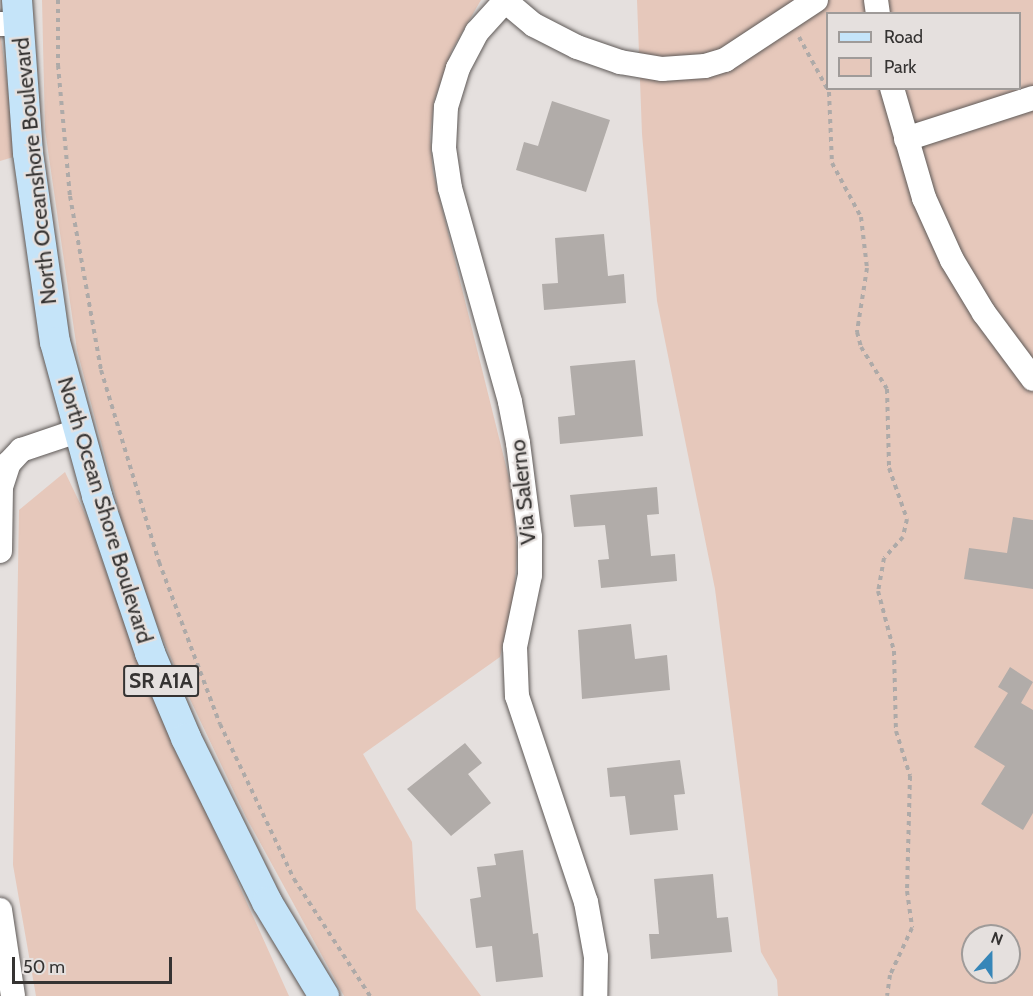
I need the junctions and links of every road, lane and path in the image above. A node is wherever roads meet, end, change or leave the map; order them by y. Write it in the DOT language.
graph roads {
  1 [pos="58,0"];
  2 [pos="816,0"];
  3 [pos="505,1"];
  4 [pos="12,16"];
  5 [pos="791,16"];
  6 [pos="826,87"];
  7 [pos="828,90"];
  8 [pos="893,90"];
  9 [pos="1033,98"];
  10 [pos="906,139"];
  11 [pos="55,342"];
  12 [pos="1033,379"];
  13 [pos="77,432"];
  14 [pos="0,551"];
  15 [pos="0,910"];
  16 [pos="13,996"];
  17 [pos="324,996"];
  18 [pos="370,996"];
  19 [pos="595,996"];
  20 [pos="887,996"];
  1 -- 18 [label="path"];
  2 -- 5 [label="street"];
  3 -- 5 [label="street"];
  3 -- 19 [label="street, Via Salerno"];
  4 -- 11 [label="main road, North Oceanshore Boulevard / SR A1A"];
  5 -- 6 [label="path"];
  7 -- 20 [label="path"];
  8 -- 10 [label="street"];
  9 -- 10 [label="street"];
  10 -- 12 [label="street"];
  11 -- 13 [label="main road, North Ocean Shore Boulevard / SR A1A"];
  13 -- 14 [label="street"];
  13 -- 17 [label="main road, North Ocean Shore Boulevard / SR A1A"];
  15 -- 16 [label="street"];
}
